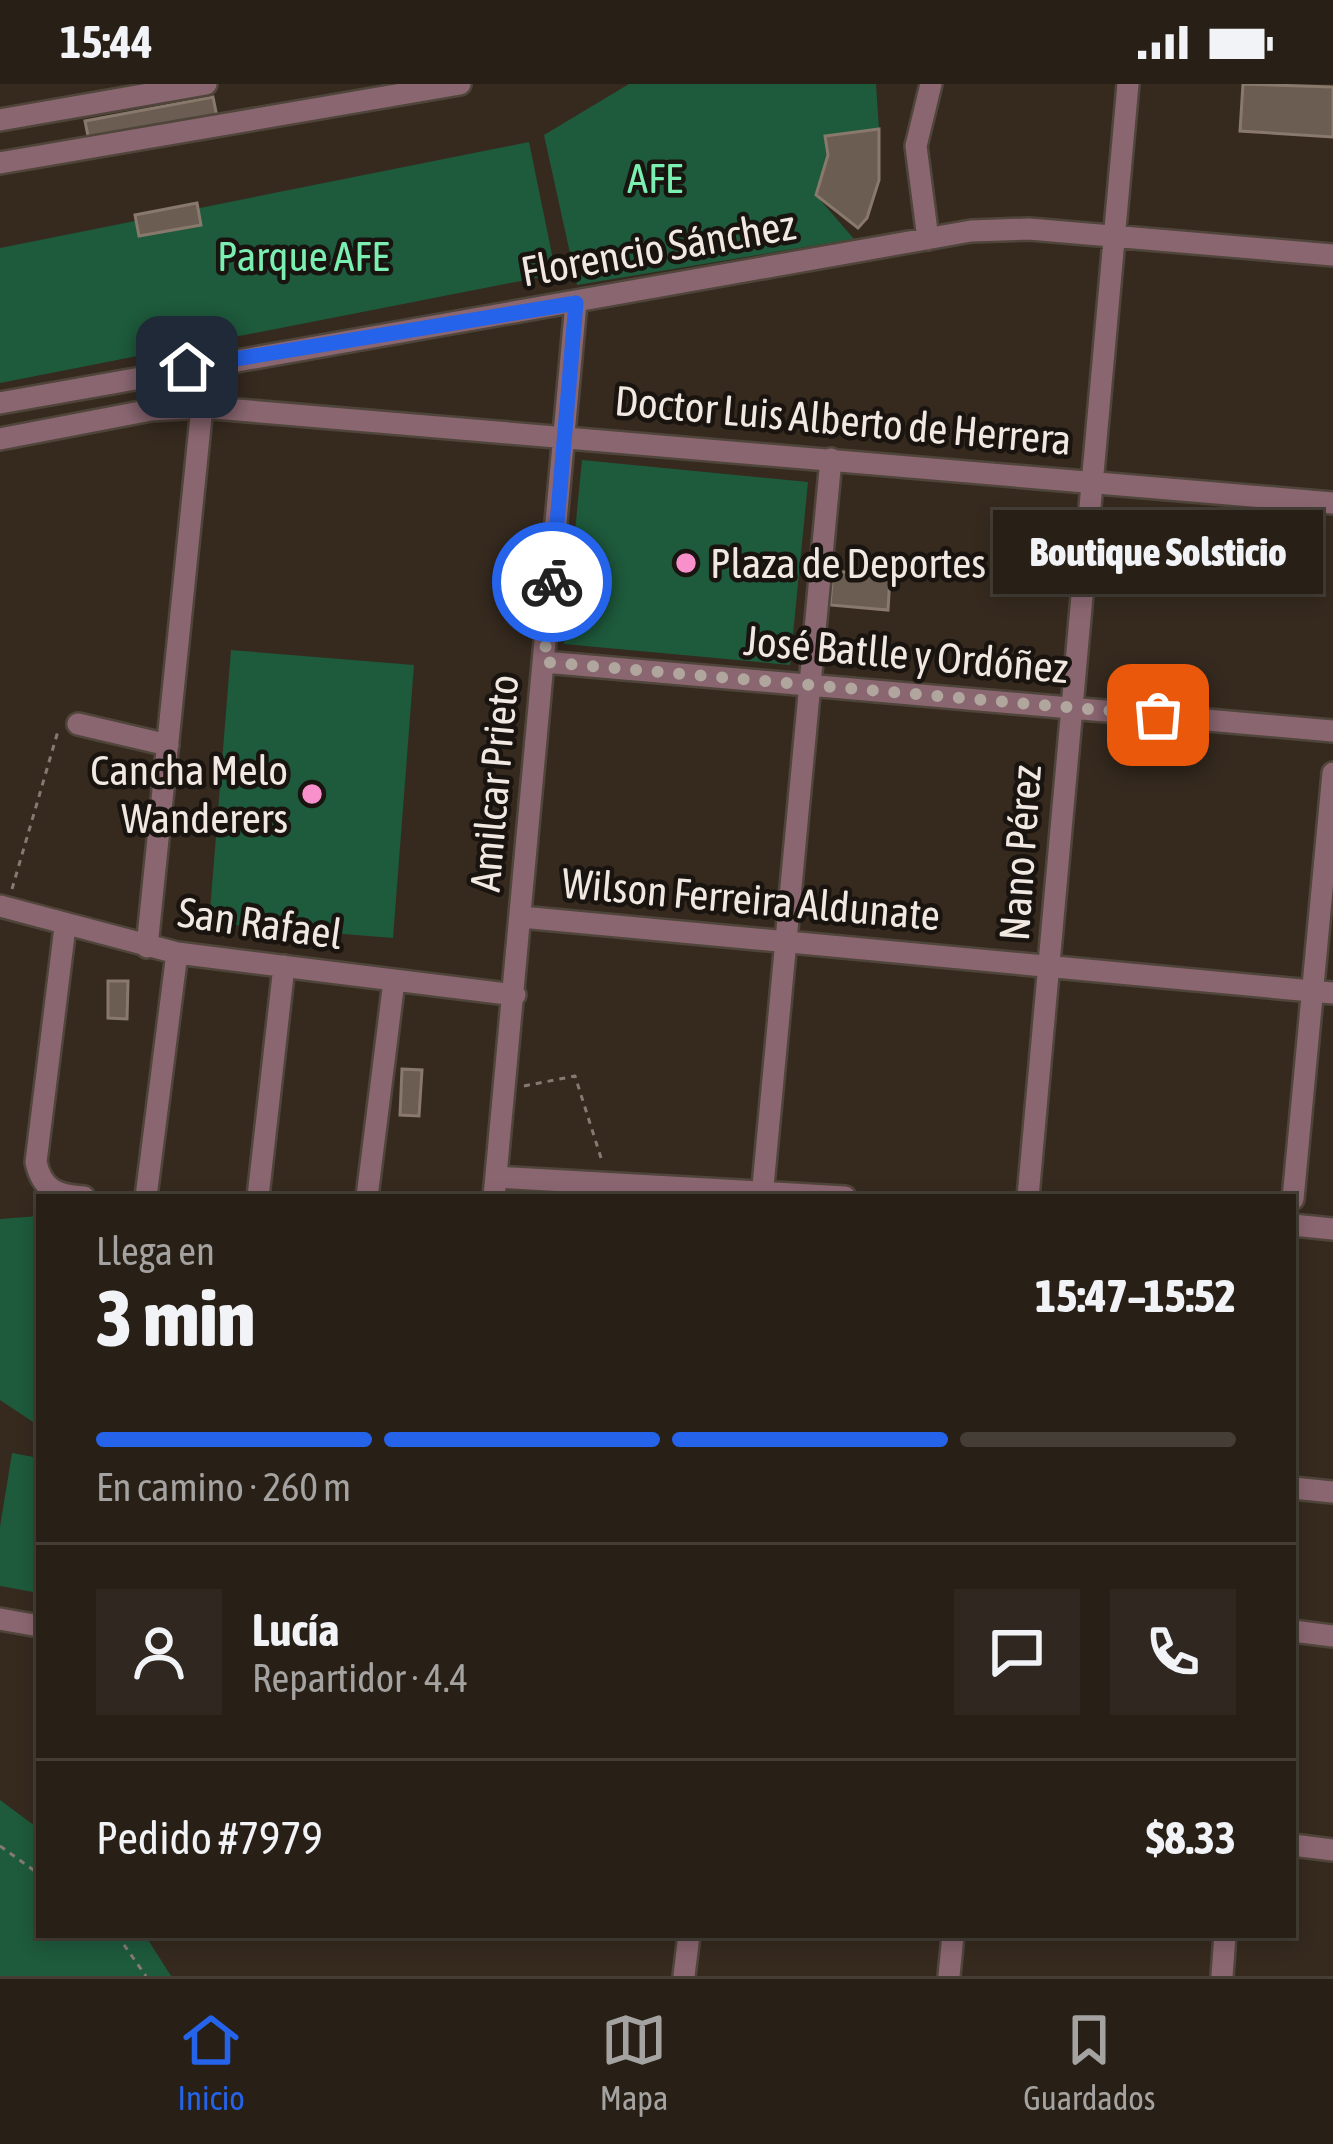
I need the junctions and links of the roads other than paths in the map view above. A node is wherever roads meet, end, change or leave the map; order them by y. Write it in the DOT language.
graph roads {
  1 [pos="206,84"];
  2 [pos="460,84"];
  3 [pos="931,84"];
  4 [pos="1128,84"];
  5 [pos="0,120"];
  6 [pos="0,163"];
  7 [pos="1116,236"];
  8 [pos="928,239"];
  9 [pos="1333,255"];
  10 [pos="576,303"];
  11 [pos="143,374"];
  12 [pos="0,403"];
  13 [pos="202,407"];
  14 [pos="151,410"];
  15 [pos="567,436"];
  16 [pos="0,439"];
  17 [pos="831,459"];
  18 [pos="1093,480"];
  19 [pos="1333,503"];
  20 [pos="544,662"];
  21 [pos="808,683"];
  22 [pos="1070,708"];
  23 [pos="78,724"];
  24 [pos="1333,730"];
  25 [pos="168,745"];
  26 [pos="1333,773"];
  27 [pos="3,907"];
  28 [pos="521,917"];
  29 [pos="65,927"];
  30 [pos="784,941"];
  31 [pos="147,946"];
  32 [pos="177,953"];
  33 [pos="284,966"];
  34 [pos="1051,967"];
  35 [pos="394,981"];
  36 [pos="1322,992"];
  37 [pos="514,995"];
  38 [pos="495,1187"];
  39 [pos="71,1194"];
  40 [pos="146,1194"];
  41 [pos="258,1194"];
  42 [pos="367,1194"];
  43 [pos="762,1194"];
  44 [pos="1028,1194"];
  45 [pos="1294,1194"];
  46 [pos="1296,1225"];
  47 [pos="1333,1229"];
  48 [pos="1296,1489"];
  49 [pos="1333,1492"];
  50 [pos="0,1619"];
  51 [pos="36,1625"];
  52 [pos="1296,1630"];
  53 [pos="1333,1636"];
  54 [pos="1296,1845"];
  55 [pos="1333,1850"];
  56 [pos="689,1938"];
  57 [pos="953,1938"];
  58 [pos="1225,1938"];
  59 [pos="684,1976"];
  60 [pos="949,1976"];
  61 [pos="1222,1976"];
  1 -- 5 [label="street"];
  2 -- 6 [label="street"];
  3 -- 8 [label="street"];
  4 -- 7 [label="street, Nano Pérez"];
  7 -- 8 [label="street, Florencio Sánchez"];
  7 -- 9 [label="street, Florencio Sánchez"];
  7 -- 18 [label="street, Nano Pérez"];
  8 -- 10 [label="street, Florencio Sánchez"];
  10 -- 11 [label="street, Florencio Sánchez"];
  10 -- 15 [label="street, Amilcar Prieto"];
  11 -- 12 [label="street, Florencio Sánchez"];
  11 -- 14 [label="street"];
  13 -- 14 [label="street"];
  13 -- 15 [label="street, Doctor Luis Alberto de Herrera"];
  13 -- 25 [label="street"];
  14 -- 16 [label="street"];
  15 -- 17 [label="street, Doctor Luis Alberto de Herrera"];
  15 -- 20 [label="street, Amilcar Prieto"];
  17 -- 18 [label="street, Doctor Luis Alberto de Herrera"];
  17 -- 21 [label="street"];
  18 -- 19 [label="street, Doctor Luis Alberto de Herrera"];
  18 -- 22 [label="street, Nano Pérez"];
  20 -- 21 [label="street, José Batlle y Ordóñez"];
  20 -- 28 [label="street, Amilcar Prieto"];
  21 -- 22 [label="street, José Batlle y Ordóñez"];
  21 -- 30 [label="street"];
  22 -- 24 [label="street, José Batlle y Ordóñez"];
  22 -- 34 [label="street, Nano Pérez"];
  23 -- 25 [label="street"];
  25 -- 31 [label="street"];
  26 -- 36 [label="street"];
  27 -- 29 [label="street, San Rafael"];
  28 -- 30 [label="street, Wilson Ferreira Aldunate"];
  28 -- 37 [label="street, Amilcar Prieto"];
  29 -- 31 [label="street, San Rafael"];
  29 -- 39 [label="street"];
  30 -- 34 [label="street, Wilson Ferreira Aldunate"];
  30 -- 43 [label="street"];
  31 -- 32 [label="street, San Rafael"];
  32 -- 33 [label="street, San Rafael"];
  32 -- 40 [label="street"];
  33 -- 35 [label="street, San Rafael"];
  33 -- 41 [label="street"];
  34 -- 36 [label="street, Wilson Ferreira Aldunate"];
  34 -- 44 [label="street, Nano Pérez"];
  35 -- 37 [label="street, San Rafael"];
  35 -- 42 [label="street"];
  36 -- 45 [label="street"];
  37 -- 38 [label="street, Amilcar Prieto"];
  38 -- 43 [label="street"];
  46 -- 47 [label="street"];
  48 -- 49 [label="street"];
  50 -- 51 [label="street"];
  52 -- 53 [label="street"];
  54 -- 55 [label="street"];
  56 -- 59 [label="street"];
  57 -- 60 [label="street"];
  58 -- 61 [label="street"];
}
